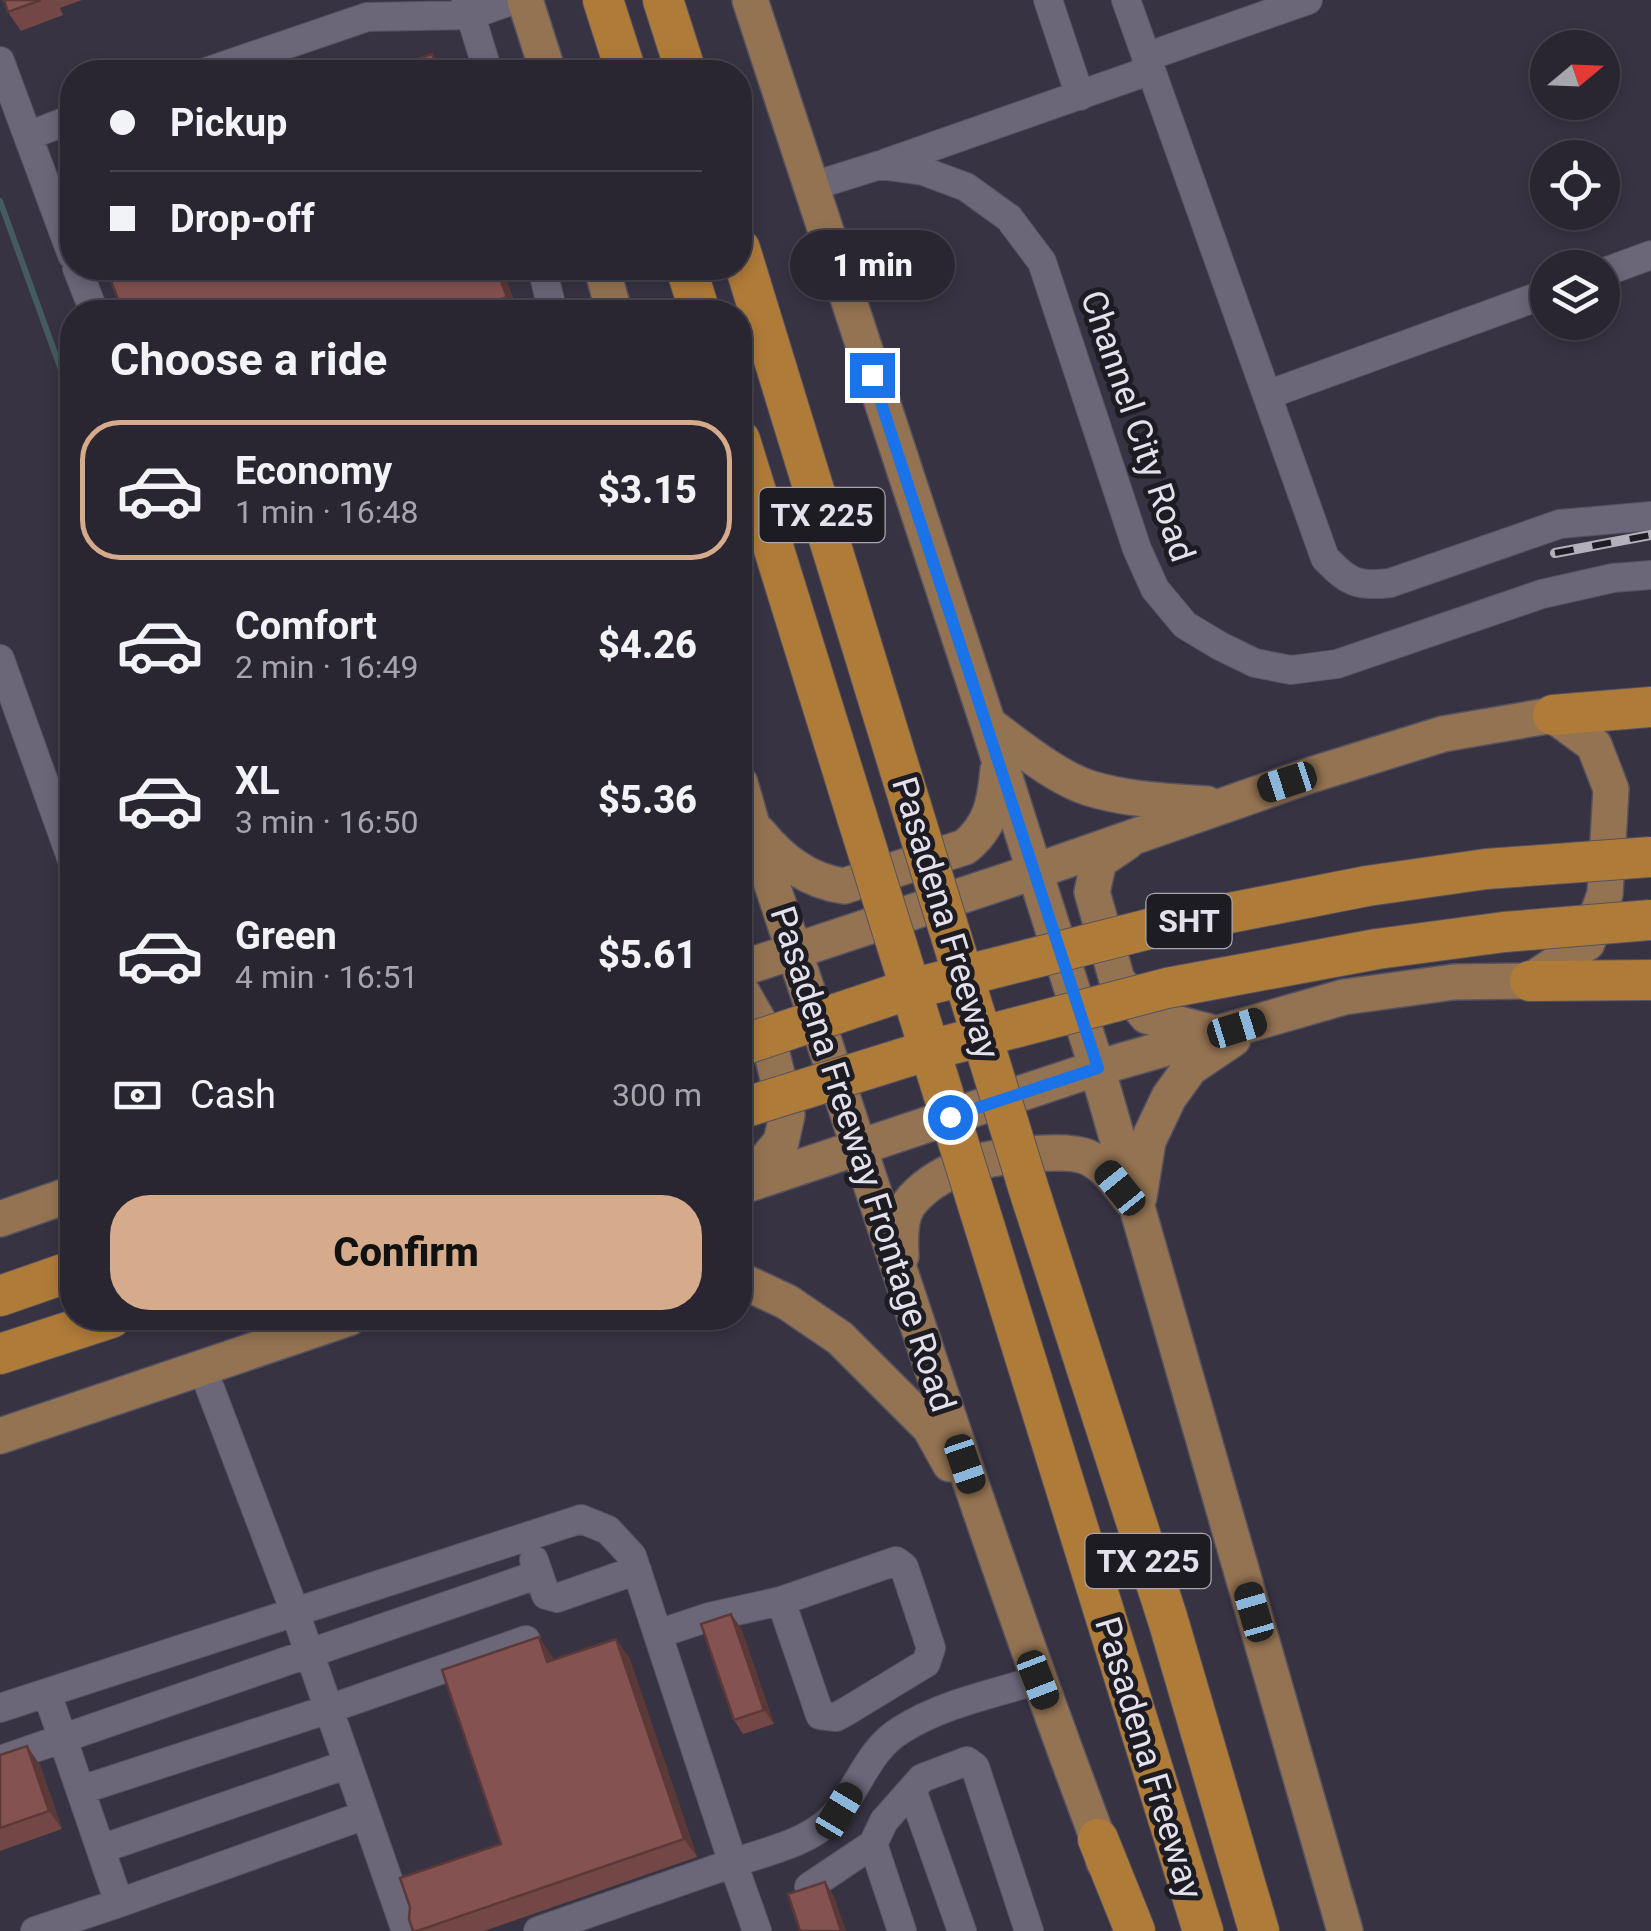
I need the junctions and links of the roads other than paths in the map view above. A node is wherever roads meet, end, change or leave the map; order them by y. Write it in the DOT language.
graph roads {
  1 [pos="513,0"];
  2 [pos="524,0"];
  3 [pos="604,0"];
  4 [pos="663,0"];
  5 [pos="750,0"];
  6 [pos="1048,0"];
  7 [pos="1126,0"];
  8 [pos="1308,0"];
  9 [pos="469,7"];
  10 [pos="241,60"];
  11 [pos="484,60"];
  12 [pos="544,60"];
  13 [pos="622,60"];
  14 [pos="682,60"];
  15 [pos="0,61"];
  16 [pos="1148,64"];
  17 [pos="1080,96"];
  18 [pos="60,124"];
  19 [pos="28,136"];
  20 [pos="880,165"];
  21 [pos="810,187"];
  22 [pos="60,223"];
  23 [pos="1651,255"];
  24 [pos="1620,266"];
  25 [pos="750,280"];
  26 [pos="1530,300"];
  27 [pos="1267,396"];
  28 [pos="752,479"];
  29 [pos="1651,516"];
  30 [pos="1651,575"];
  31 [pos="0,659"];
  32 [pos="1651,706"];
  33 [pos="1553,715"];
  34 [pos="988,724"];
  35 [pos="999,763"];
  36 [pos="1218,805"];
  37 [pos="752,825"];
  38 [pos="60,826"];
  39 [pos="1140,833"];
  40 [pos="1651,857"];
  41 [pos="1033,872"];
  42 [pos="1651,920"];
  43 [pos="794,951"];
  44 [pos="752,965"];
  45 [pos="1651,980"];
  46 [pos="1530,982"];
  47 [pos="752,1010"];
  48 [pos="1256,1022"];
  49 [pos="1218,1034"];
  50 [pos="752,1042"];
  51 [pos="1098,1068"];
  52 [pos="752,1106"];
  53 [pos="860,1148"];
  54 [pos="752,1175"];
  55 [pos="752,1183"];
  56 [pos="60,1198"];
  57 [pos="1138,1208"];
  58 [pos="0,1219"];
  59 [pos="60,1275"];
  60 [pos="902,1280"];
  61 [pos="752,1286"];
  62 [pos="0,1296"];
  63 [pos="74,1330"];
  64 [pos="281,1330"];
  65 [pos="0,1354"];
  66 [pos="202,1368"];
  67 [pos="0,1436"];
  68 [pos="526,1536"];
  69 [pos="990,1538"];
  70 [pos="637,1570"];
  71 [pos="539,1574"];
  72 [pos="781,1600"];
  73 [pos="295,1612"];
  74 [pos="1168,1620"];
  75 [pos="658,1634"];
  76 [pos="526,1640"];
  77 [pos="310,1652"];
  78 [pos="1038,1680"];
  79 [pos="48,1693"];
  80 [pos="0,1708"];
  81 [pos="329,1709"];
  82 [pos="63,1739"];
  83 [pos="0,1760"];
  84 [pos="348,1764"];
  85 [pos="80,1790"];
  86 [pos="912,1790"];
  87 [pos="365,1815"];
  88 [pos="1098,1839"];
  89 [pos="872,1844"];
  90 [pos="101,1849"];
  91 [pos="733,1863"];
  92 [pos="808,1886"];
  93 [pos="119,1903"];
  94 [pos="554,1928"];
  95 [pos="35,1931"];
  96 [pos="406,1931"];
  97 [pos="757,1931"];
  98 [pos="902,1931"];
  99 [pos="962,1931"];
  100 [pos="1029,1931"];
  101 [pos="1123,1931"];
  102 [pos="1135,1931"];
  103 [pos="1203,1931"];
  104 [pos="1260,1931"];
  105 [pos="1276,1931"];
  106 [pos="1345,1931"];
  1 -- 9 [label="street"];
  2 -- 12 [label="main road"];
  3 -- 13 [label="highway"];
  4 -- 14 [label="highway"];
  5 -- 21 [label="main road"];
  6 -- 17 [label="street"];
  7 -- 16 [label="street"];
  8 -- 16 [label="street"];
  9 -- 10 [label="street"];
  9 -- 11 [label="street"];
  15 -- 19 [label="street"];
  16 -- 17 [label="street"];
  16 -- 27 [label="street"];
  17 -- 20 [label="street"];
  18 -- 19 [label="street"];
  19 -- 22 [label="street"];
  20 -- 21 [label="street, Channel City Road"];
  20 -- 30 [label="street, Channel City Road"];
  21 -- 34 [label="main road"];
  23 -- 24 [label="street"];
  25 -- 74 [label="highway, Pasadena Freeway / TX 225, bridge"];
  26 -- 27 [label="street"];
  27 -- 29 [label="street"];
  28 -- 103 [label="highway, Pasadena Freeway / TX 225, bridge"];
  31 -- 38 [label="street"];
  32 -- 33 [label="highway"];
  33 -- 36 [label="main road"];
  33 -- 46 [label="main road"];
  34 -- 35 [label="main road"];
  34 -- 36 [label="main road"];
  35 -- 37 [label="main road"];
  35 -- 41 [label="main road"];
  36 -- 39 [label="main road"];
  37 -- 43 [label="main road, Pasadena Freeway Frontage Road"];
  39 -- 41 [label="main road"];
  39 -- 49 [label="main road"];
  40 -- 50 [label="highway, SHT, bridge"];
  41 -- 43 [label="main road"];
  41 -- 51 [label="main road"];
  42 -- 52 [label="highway, SHT, bridge"];
  43 -- 44 [label="main road"];
  43 -- 53 [label="main road, Pasadena Freeway Frontage Road"];
  45 -- 46 [label="highway"];
  46 -- 48 [label="main road"];
  47 -- 54 [label="main road"];
  48 -- 49 [label="main road"];
  48 -- 57 [label="main road"];
  49 -- 51 [label="main road"];
  51 -- 53 [label="main road"];
  51 -- 57 [label="main road"];
  53 -- 55 [label="main road"];
  53 -- 60 [label="main road, Pasadena Freeway Frontage Road"];
  56 -- 58 [label="main road"];
  57 -- 60 [label="main road"];
  57 -- 106 [label="main road"];
  59 -- 62 [label="highway"];
  60 -- 69 [label="main road, Pasadena Freeway Frontage Road"];
  61 -- 69 [label="main road"];
  63 -- 65 [label="highway"];
  64 -- 66 [label="main road"];
  66 -- 67 [label="main road"];
  66 -- 73 [label="street"];
  68 -- 70 [label="street"];
  68 -- 71 [label="street"];
  68 -- 73 [label="street"];
  69 -- 78 [label="main road, Pasadena Freeway Frontage Road"];
  70 -- 71 [label="street"];
  70 -- 75 [label="street"];
  71 -- 77 [label="street"];
  72 -- 72 [label="street"];
  72 -- 75 [label="street"];
  73 -- 77 [label="street"];
  73 -- 79 [label="street"];
  74 -- 104 [label="highway, Pasadena Freeway / TX 225"];
  74 -- 105 [label="highway"];
  75 -- 91 [label="street"];
  76 -- 81 [label="street"];
  77 -- 81 [label="street"];
  77 -- 82 [label="street"];
  78 -- 88 [label="main road, Pasadena Freeway Frontage Road"];
  78 -- 91 [label="street"];
  79 -- 80 [label="street"];
  79 -- 82 [label="street"];
  81 -- 84 [label="street"];
  81 -- 85 [label="street"];
  82 -- 83 [label="street"];
  82 -- 85 [label="street"];
  84 -- 87 [label="street"];
  84 -- 90 [label="street"];
  85 -- 90 [label="street"];
  86 -- 89 [label="street"];
  86 -- 99 [label="street"];
  86 -- 100 [label="street"];
  87 -- 93 [label="street"];
  87 -- 96 [label="street"];
  88 -- 101 [label="main road, Pasadena Freeway Frontage Road"];
  88 -- 102 [label="highway"];
  89 -- 92 [label="street"];
  89 -- 98 [label="street"];
  90 -- 93 [label="street"];
  91 -- 94 [label="street"];
  91 -- 97 [label="street"];
  93 -- 95 [label="street"];
}
